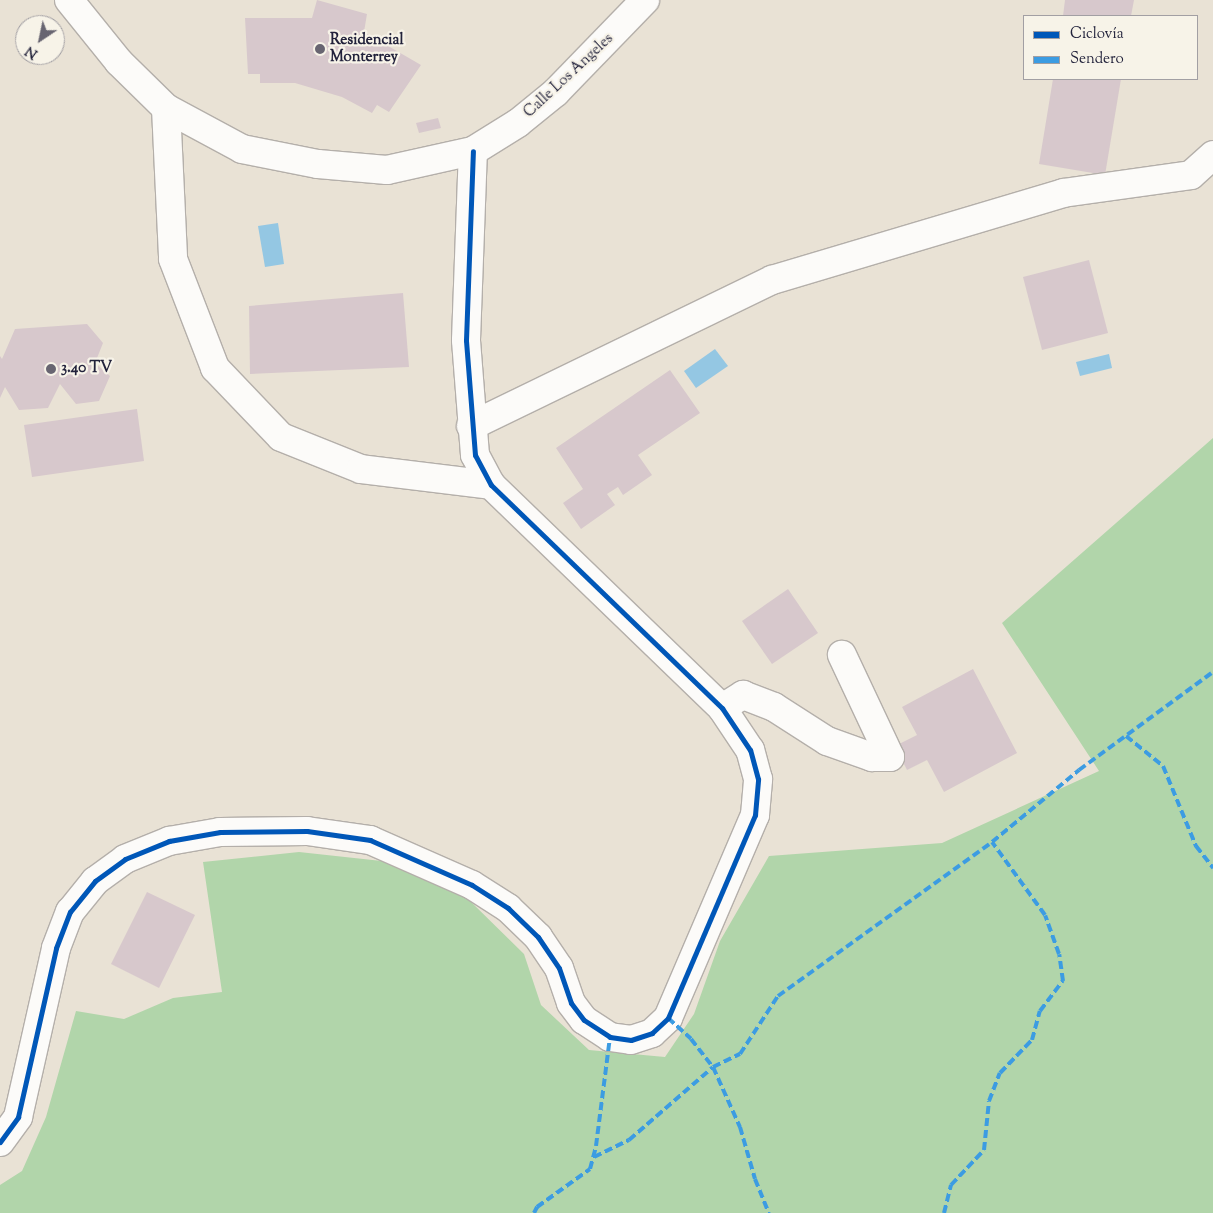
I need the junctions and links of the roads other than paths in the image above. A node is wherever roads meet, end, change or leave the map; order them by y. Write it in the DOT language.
graph roads {
  1 [pos="70,0"];
  2 [pos="645,0"];
  3 [pos="166,108"];
  4 [pos="473,150"];
  5 [pos="1213,155"];
  6 [pos="471,426"];
  7 [pos="491,485"];
  8 [pos="842,656"];
  9 [pos="722,708"];
  10 [pos="0,1142"];
  1 -- 3 [label="street, Calle Los Angeles"];
  2 -- 4 [label="street, Calle Los Angeles"];
  3 -- 4 [label="street, Calle Los Angeles"];
  3 -- 7 [label="street"];
  4 -- 6 [label="street"];
  5 -- 6 [label="street"];
  6 -- 7 [label="street"];
  7 -- 9 [label="street"];
  8 -- 9 [label="street"];
  9 -- 10 [label="street"];
}
